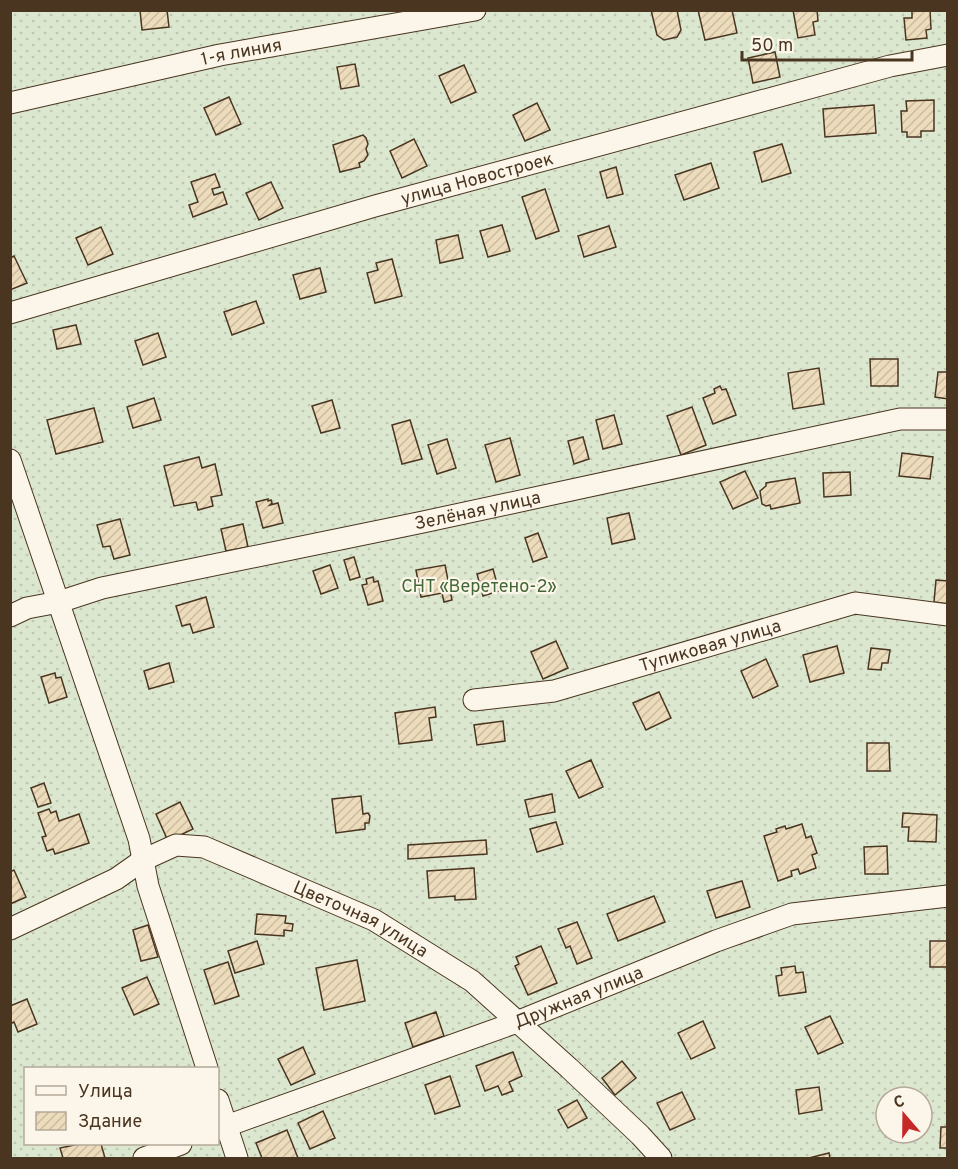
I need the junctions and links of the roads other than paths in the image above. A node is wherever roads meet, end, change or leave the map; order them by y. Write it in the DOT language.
graph roads {
  1 [pos="475,10"];
  2 [pos="948,56"];
  3 [pos="10,103"];
  4 [pos="10,313"];
  5 [pos="948,419"];
  6 [pos="10,460"];
  7 [pos="58,602"];
  8 [pos="948,615"];
  9 [pos="10,616"];
  10 [pos="474,700"];
  11 [pos="143,860"];
  12 [pos="948,896"];
  13 [pos="10,929"];
  14 [pos="517,1022"];
  15 [pos="207,1067"];
  16 [pos="219,1107"];
  17 [pos="222,1127"];
  18 [pos="176,1145"];
  19 [pos="144,1158"];
  20 [pos="237,1158"];
  21 [pos="661,1158"];
  1 -- 3 [label="street, 1-я линия"];
  2 -- 4 [label="street, улица Новостроек"];
  5 -- 7 [label="street, Зелёная улица"];
  6 -- 7 [label="street"];
  7 -- 9 [label="street, Зелёная улица"];
  7 -- 11 [label="street"];
  8 -- 10 [label="street, Тупиковая улица"];
  11 -- 13 [label="street, Цветочная улица"];
  11 -- 14 [label="street, Цветочная улица"];
  11 -- 15 [label="street"];
  12 -- 14 [label="street, Дружная улица"];
  14 -- 17 [label="street, Дружная улица"];
  14 -- 21 [label="street, Цветочная улица"];
  16 -- 17 [label="street"];
  17 -- 20 [label="street"];
  18 -- 19 [label="street"];
}
